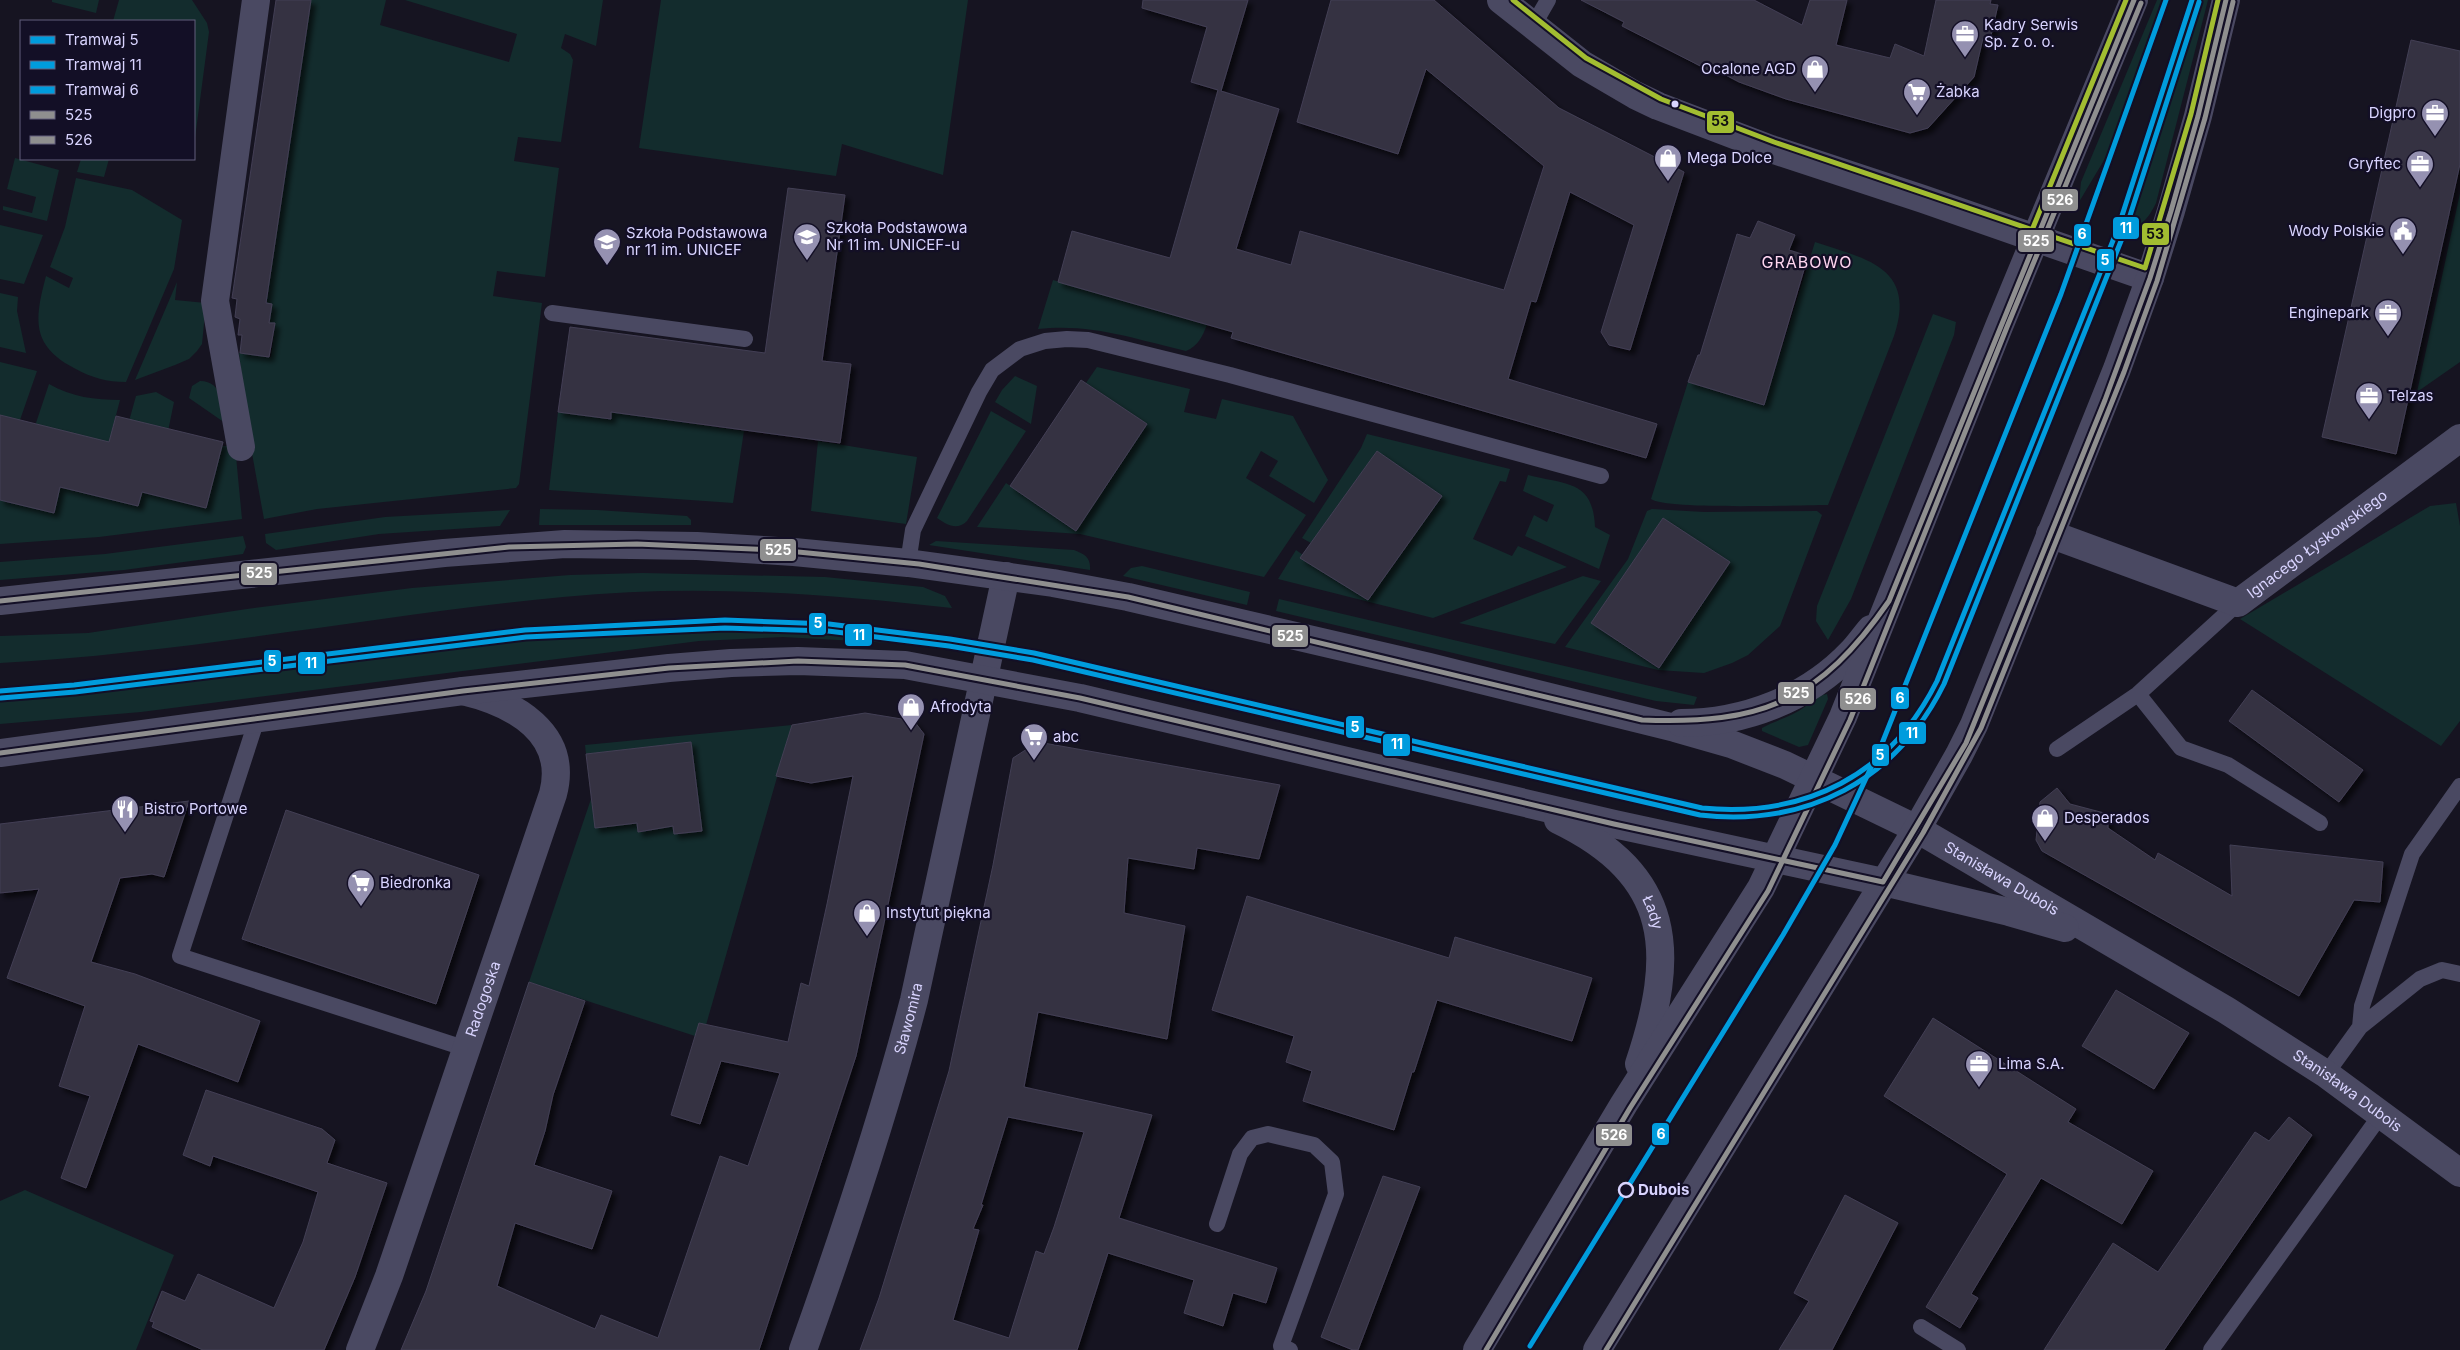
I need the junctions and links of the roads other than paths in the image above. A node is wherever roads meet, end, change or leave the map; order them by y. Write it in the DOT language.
graph roads {
  1 [pos="256,0"];
  2 [pos="1501,0"];
  3 [pos="1548,0"];
  4 [pos="2134,0"];
  5 [pos="2226,0"];
  6 [pos="1533,26"];
  7 [pos="2037,238"];
  8 [pos="2150,278"];
  9 [pos="552,313"];
  10 [pos="745,339"];
  11 [pos="2460,438"];
  12 [pos="241,447"];
  13 [pos="1601,476"];
  14 [pos="2050,534"];
  15 [pos="908,564"];
  16 [pos="1006,576"];
  17 [pos="1,601"];
  18 [pos="1889,601"];
  19 [pos="2238,603"];
  20 [pos="984,679"];
  21 [pos="463,691"];
  22 [pos="2138,694"];
  23 [pos="257,719"];
  24 [pos="1642,720"];
  25 [pos="0,746"];
  26 [pos="51,747"];
  27 [pos="2057,749"];
  28 [pos="0,753"];
  29 [pos="1815,778"];
  30 [pos="2460,786"];
  31 [pos="1500,798"];
  32 [pos="2320,823"];
  33 [pos="1917,829"];
  34 [pos="1776,859"];
  35 [pos="1883,882"];
  36 [pos="2126,953"];
  37 [pos="2460,974"];
  38 [pos="2360,1027"];
  39 [pos="467,1049"];
  40 [pos="2326,1074"];
  41 [pos="1624,1104"];
  42 [pos="2380,1116"];
  43 [pos="2460,1173"];
  44 [pos="1217,1224"];
  45 [pos="1921,1327"];
  46 [pos="1283,1349"];
  47 [pos="360,1350"];
  48 [pos="803,1350"];
  49 [pos="1477,1350"];
  50 [pos="1597,1350"];
  51 [pos="1958,1350"];
  52 [pos="2211,1350"];
  1 -- 12 [label="street"];
  2 -- 6 [label="street"];
  3 -- 6 [label="lane"];
  4 -- 7 [label="street"];
  5 -- 8 [label="street"];
  6 -- 7 [label="street"];
  7 -- 8 [label="street"];
  7 -- 18 [label="street"];
  8 -- 14 [label="street"];
  9 -- 10 [label="lane"];
  11 -- 19 [label="street, Ignacego Łyskowskiego"];
  13 -- 15 [label="lane"];
  14 -- 19 [label="street, Ignacego Łyskowskiego"];
  14 -- 33 [label="street"];
  15 -- 16 [label="street, Stanisława Dubois"];
  15 -- 17 [label="street, Stanisława Dubois"];
  16 -- 20 [label="street"];
  16 -- 24 [label="street, Stanisława Dubois"];
  18 -- 24 [label="street"];
  18 -- 29 [label="street, Łady"];
  19 -- 22 [label="lane"];
  20 -- 21 [label="street, Stanisława Dubois"];
  20 -- 31 [label="street, Stanisława Dubois"];
  20 -- 48 [label="street, Sławomira"];
  21 -- 23 [label="street, Stanisława Dubois"];
  21 -- 39 [label="street, Radogoska"];
  22 -- 27 [label="lane"];
  22 -- 32 [label="lane"];
  23 -- 26 [label="street, Stanisława Dubois"];
  23 -- 39 [label="lane"];
  24 -- 29 [label="street, Stanisława Dubois"];
  25 -- 26 [label="street, Stanisława Dubois"];
  26 -- 28 [label="street, Stanisława Dubois"];
  29 -- 33 [label="street, Stanisława Dubois"];
  29 -- 34 [label="street, Łady"];
  30 -- 38 [label="lane"];
  31 -- 34 [label="street, Stanisława Dubois"];
  31 -- 41 [label="street, Łady"];
  33 -- 35 [label="street"];
  33 -- 36 [label="street, Stanisława Dubois"];
  34 -- 35 [label="street, Stanisława Dubois"];
  34 -- 41 [label="street, Łady"];
  35 -- 36 [label="street, Stanisława Dubois"];
  35 -- 50 [label="street"];
  36 -- 40 [label="street, Stanisława Dubois"];
  37 -- 38 [label="lane"];
  38 -- 40 [label="lane"];
  39 -- 47 [label="street, Radogoska"];
  40 -- 42 [label="street, Stanisława Dubois"];
  41 -- 49 [label="street, Łady"];
  42 -- 43 [label="street, Stanisława Dubois"];
  42 -- 52 [label="lane"];
  44 -- 46 [label="lane"];
  45 -- 51 [label="lane"];
}
